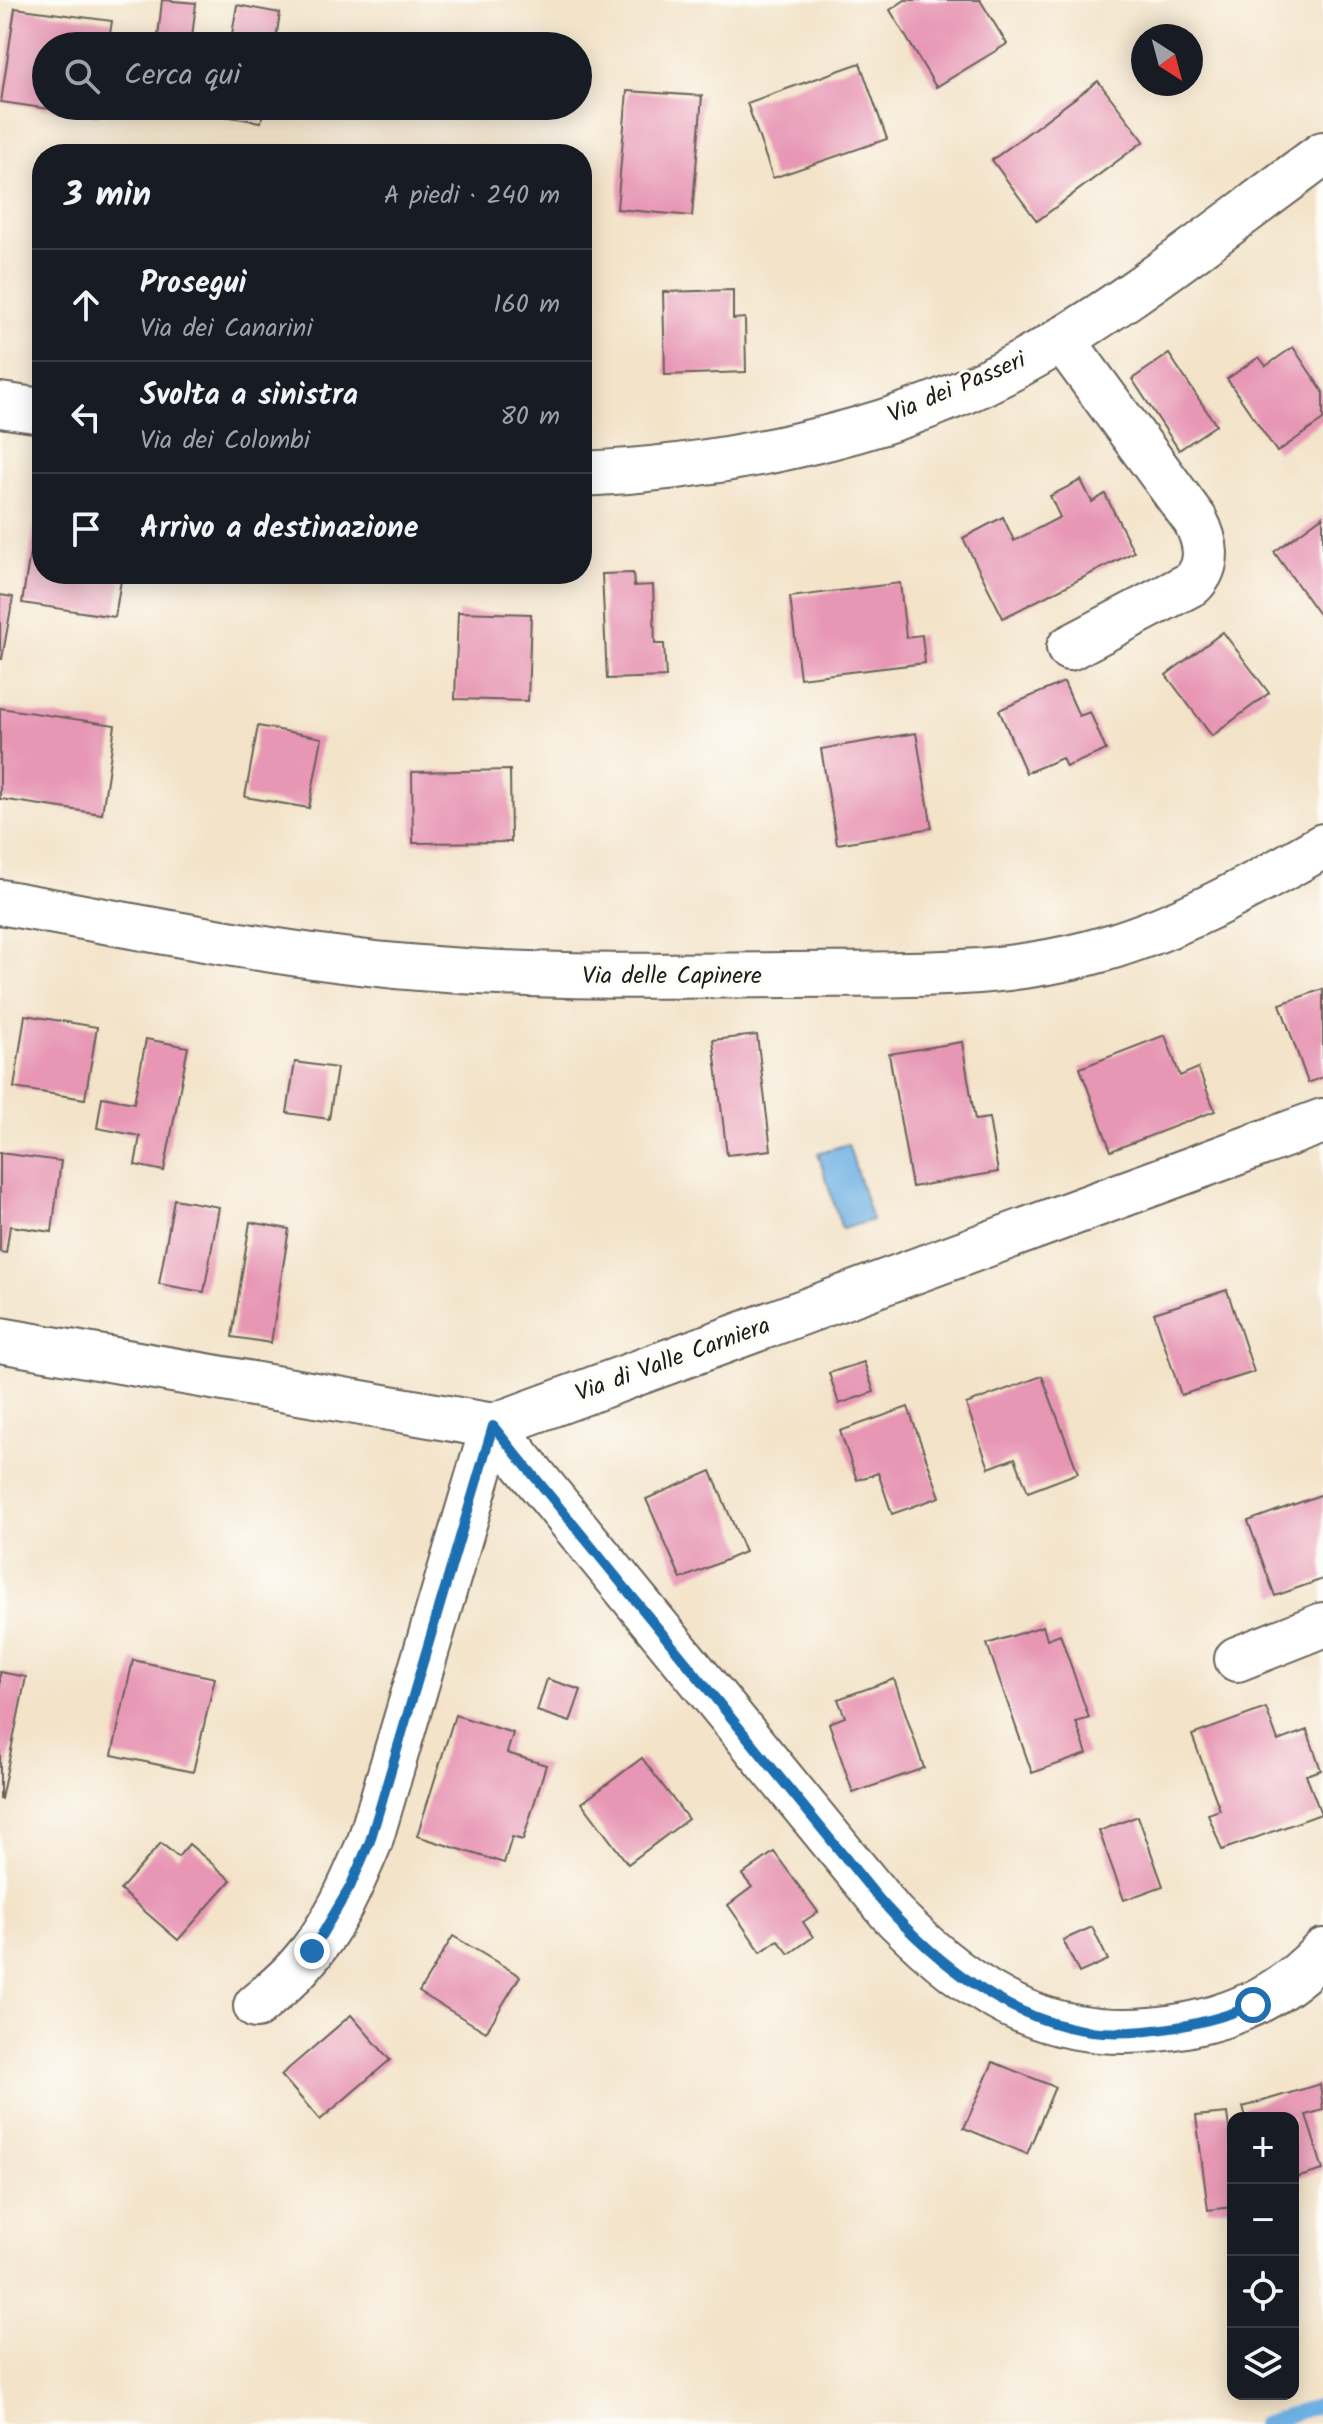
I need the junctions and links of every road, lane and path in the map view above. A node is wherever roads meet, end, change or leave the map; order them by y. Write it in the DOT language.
graph roads {
  1 [pos="1323,154"];
  2 [pos="1062,339"];
  3 [pos="0,405"];
  4 [pos="32,410"];
  5 [pos="592,473"];
  6 [pos="1069,648"];
  7 [pos="1323,846"];
  8 [pos="0,902"];
  9 [pos="1323,1121"];
  10 [pos="0,1340"];
  11 [pos="493,1426"];
  12 [pos="1323,1625"];
  13 [pos="1237,1659"];
  14 [pos="1323,1951"];
  15 [pos="256,2006"];
  1 -- 2 [label="street, Via dei Passeri"];
  2 -- 5 [label="street, Via dei Passeri"];
  2 -- 6 [label="street"];
  3 -- 4 [label="street"];
  7 -- 8 [label="street, Via delle Capinere"];
  9 -- 11 [label="street, Via di Valle Carniera"];
  10 -- 11 [label="street"];
  11 -- 14 [label="street"];
  11 -- 15 [label="street"];
  12 -- 13 [label="street"];
}
